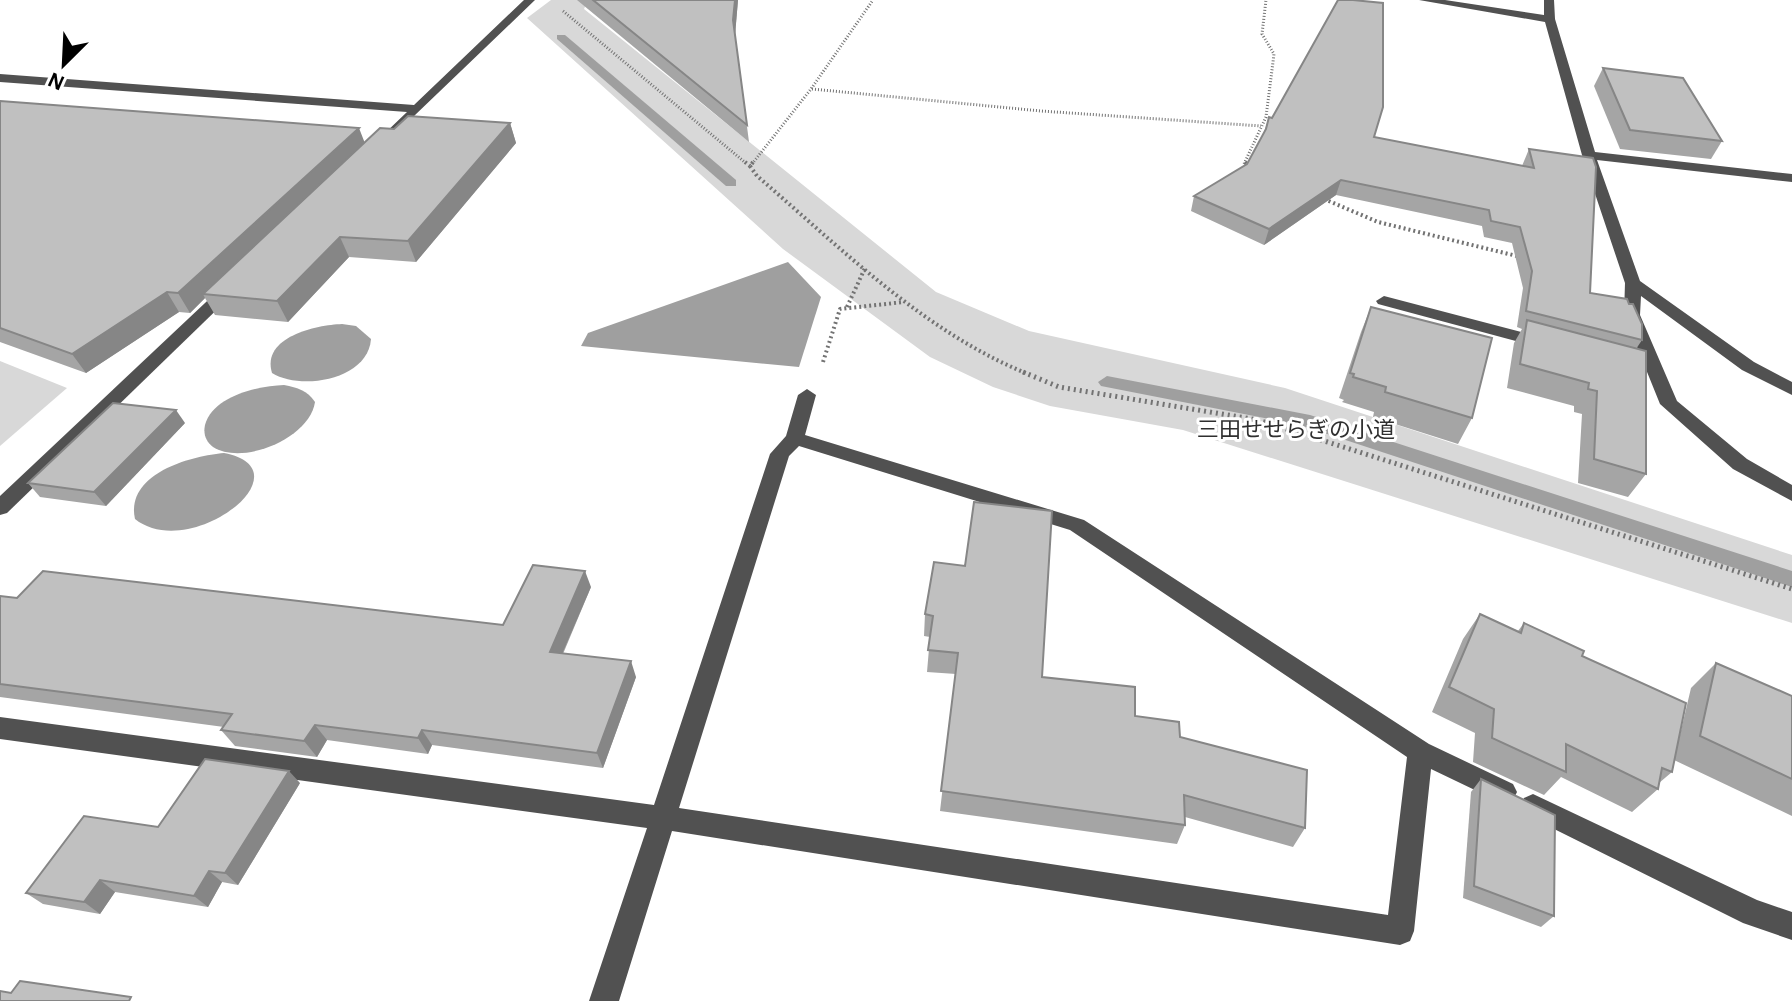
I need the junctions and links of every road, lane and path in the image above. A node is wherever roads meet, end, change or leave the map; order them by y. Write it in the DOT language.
graph roads {
  1 [pos="530,0"];
  2 [pos="873,0"];
  3 [pos="1266,0"];
  4 [pos="1424,0"];
  5 [pos="1549,0"];
  6 [pos="555,4"];
  7 [pos="1550,19"];
  8 [pos="0,78"];
  9 [pos="811,89"];
  10 [pos="417,109"];
  11 [pos="1261,126"];
  12 [pos="383,142"];
  13 [pos="1589,155"];
  14 [pos="750,166"];
  15 [pos="1257,170"];
  16 [pos="1792,178"];
  17 [pos="1311,193"];
  18 [pos="1527,259"];
  19 [pos="865,268"];
  20 [pos="237,282"];
  21 [pos="1633,283"];
  22 [pos="1384,301"];
  23 [pos="904,302"];
  24 [pos="847,308"];
  25 [pos="1564,349"];
  26 [pos="1792,389"];
  27 [pos="807,395"];
  28 [pos="795,438"];
  29 [pos="1792,494"];
  30 [pos="0,508"];
  31 [pos="1792,589"];
  32 [pos="0,728"];
  33 [pos="1420,752"];
  34 [pos="664,818"];
  35 [pos="1792,926"];
  36 [pos="604,1001"];
  1 -- 10 [label="street"];
  2 -- 9 [label="path"];
  3 -- 11 [label="path"];
  4 -- 7 [label="street"];
  5 -- 7 [label="street"];
  6 -- 14 [label="path"];
  7 -- 13 [label="street"];
  8 -- 10 [label="street"];
  9 -- 11 [label="path"];
  9 -- 14 [label="path"];
  10 -- 12 [label="street"];
  11 -- 15 [label="path"];
  13 -- 16 [label="street"];
  13 -- 21 [label="street"];
  14 -- 19 [label="path"];
  17 -- 18 [label="path"];
  19 -- 23 [label="path"];
  19 -- 24 [label="path"];
  20 -- 30 [label="street"];
  21 -- 26 [label="street"];
  21 -- 29 [label="street"];
  22 -- 25 [label="street"];
  23 -- 24 [label="path"];
  23 -- 31 [label="path"];
  24 -- 27 [label="path"];
  27 -- 28 [label="street"];
  28 -- 33 [label="street"];
  28 -- 34 [label="street"];
  32 -- 34 [label="street"];
  33 -- 34 [label="street"];
  33 -- 35 [label="street"];
  34 -- 36 [label="street"];
}
